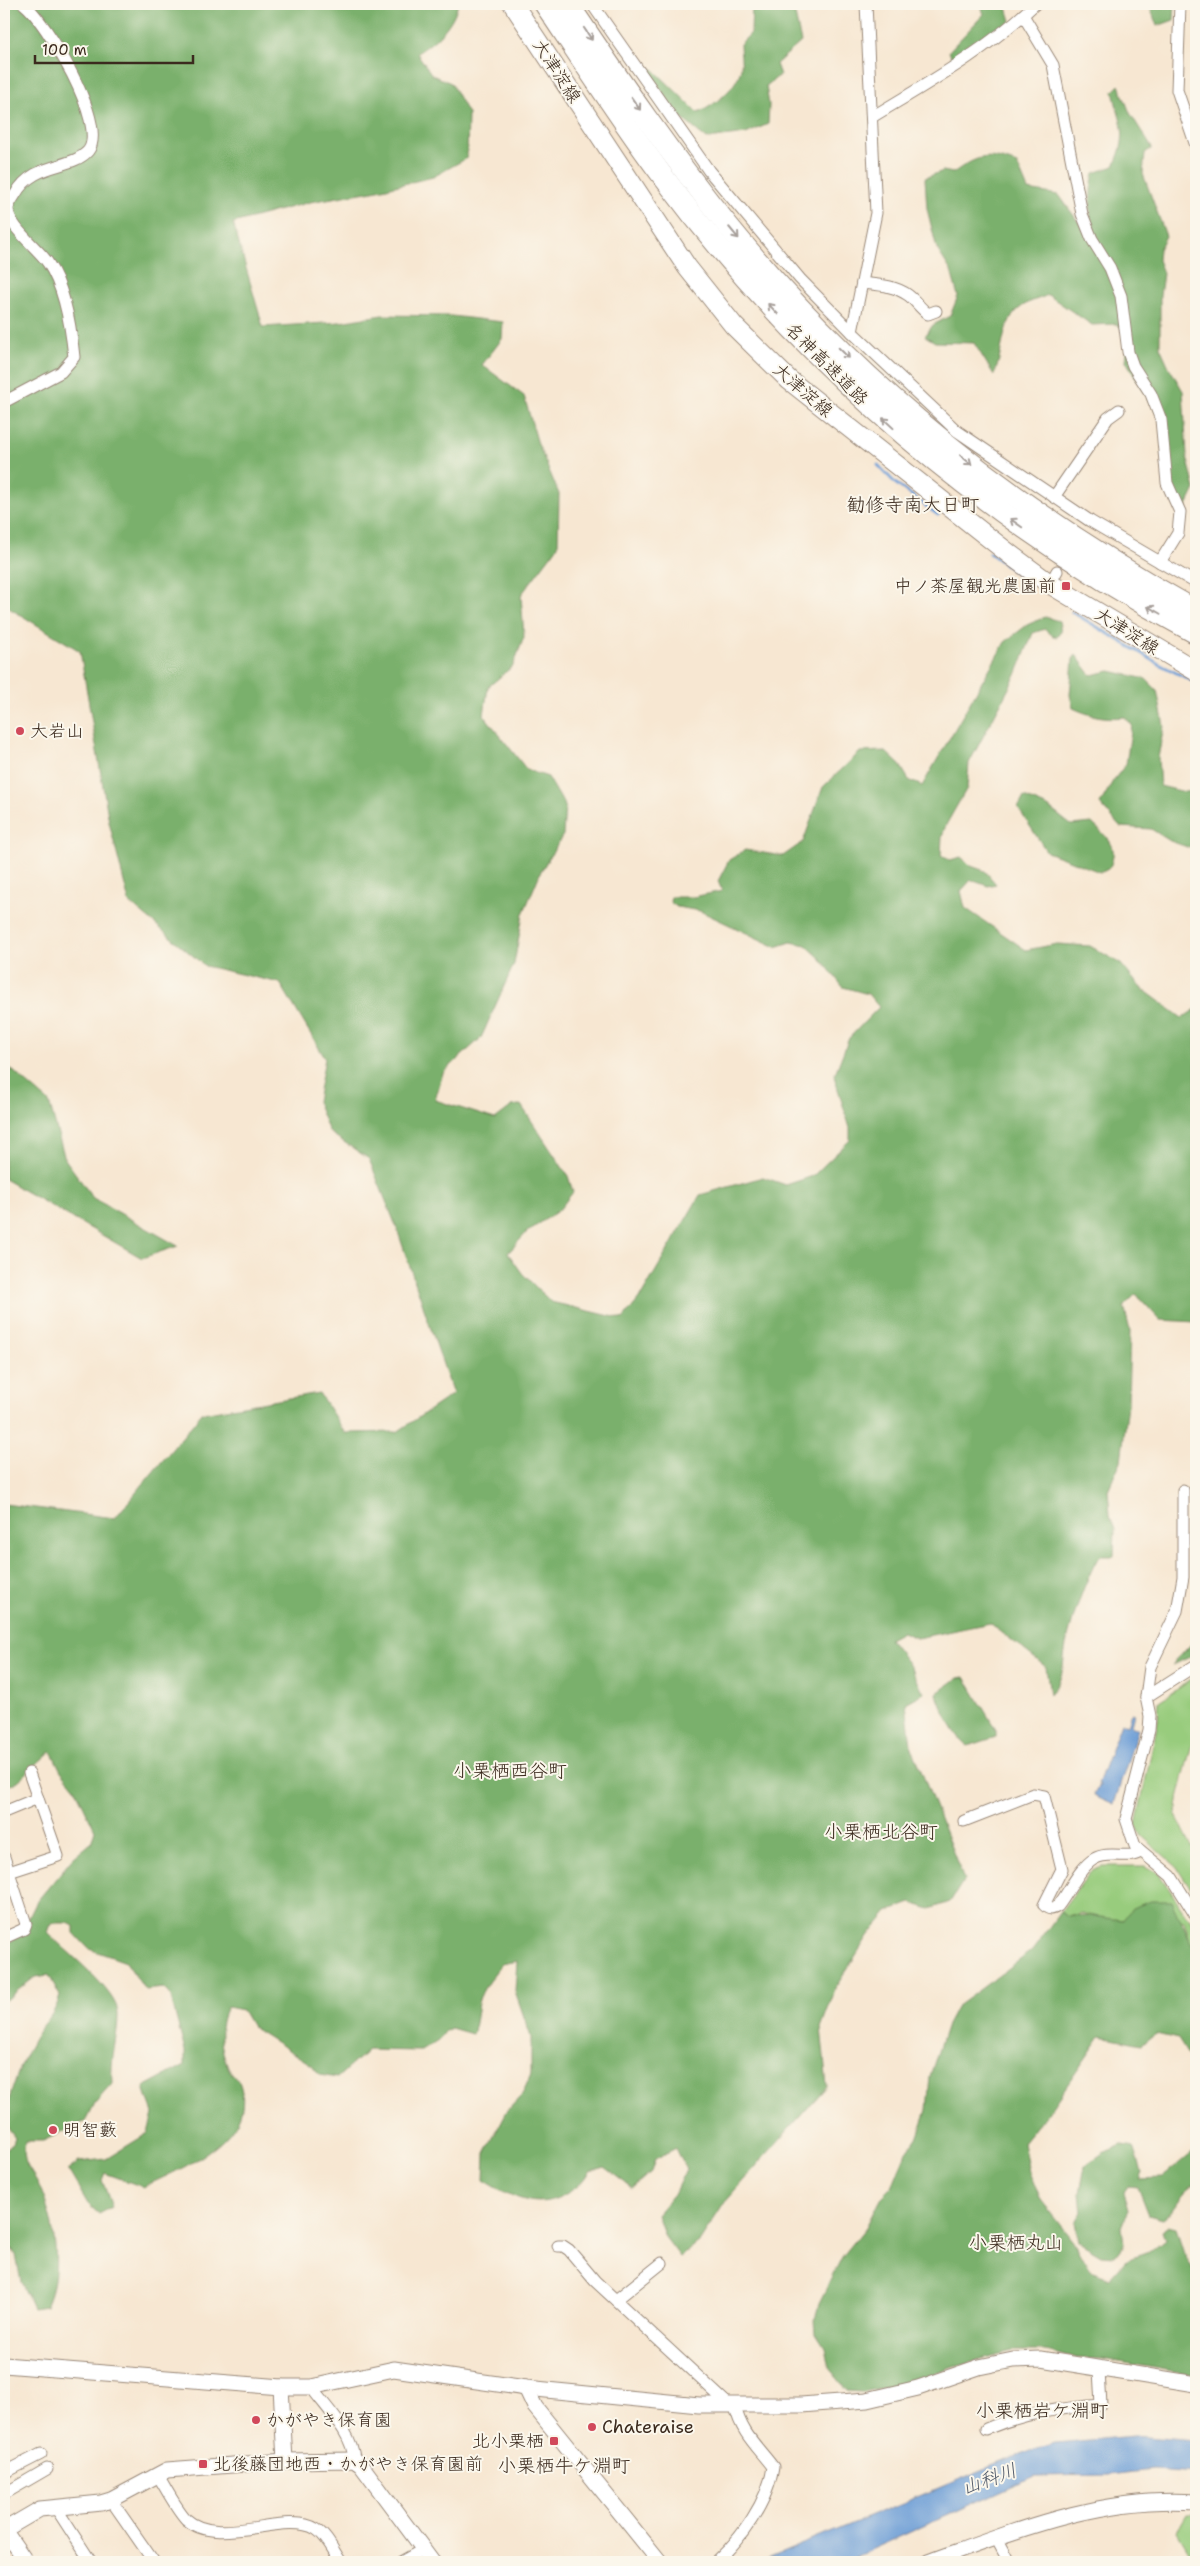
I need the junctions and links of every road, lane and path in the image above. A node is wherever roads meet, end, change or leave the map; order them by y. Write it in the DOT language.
graph roads {
  1 [pos="24,4"];
  2 [pos="513,4"];
  3 [pos="545,4"];
  4 [pos="568,4"];
  5 [pos="592,4"];
  6 [pos="866,4"];
  7 [pos="1035,4"];
  8 [pos="1180,4"];
  9 [pos="1024,15"];
  10 [pos="872,117"];
  11 [pos="1196,146"];
  12 [pos="862,283"];
  13 [pos="936,312"];
  14 [pos="852,332"];
  15 [pos="4,402"];
  16 [pos="1119,410"];
  17 [pos="1054,496"];
  18 [pos="1160,562"];
  19 [pos="1195,579"];
  20 [pos="1196,611"];
  21 [pos="1196,633"];
  22 [pos="1196,672"];
  23 [pos="1183,1490"];
  24 [pos="1196,1665"];
  25 [pos="1146,1697"];
  26 [pos="29,1773"];
  27 [pos="38,1798"];
  28 [pos="4,1812"];
  29 [pos="964,1820"];
  30 [pos="1140,1852"];
  31 [pos="4,1857"];
  32 [pos="8,1879"];
  33 [pos="1196,1916"];
  34 [pos="4,1938"];
  35 [pos="558,2246"];
  36 [pos="662,2263"];
  37 [pos="616,2300"];
  38 [pos="4,2365"];
  39 [pos="1100,2370"];
  40 [pos="1196,2384"];
  41 [pos="281,2387"];
  42 [pos="310,2387"];
  43 [pos="526,2388"];
  44 [pos="732,2406"];
  45 [pos="986,2428"];
  46 [pos="41,2454"];
  47 [pos="354,2460"];
  48 [pos="285,2461"];
  49 [pos="47,2469"];
  50 [pos="4,2473"];
  51 [pos="157,2474"];
  52 [pos="4,2494"];
  53 [pos="112,2500"];
  54 [pos="1196,2502"];
  55 [pos="56,2508"];
  56 [pos="4,2529"];
  57 [pos="996,2538"];
  58 [pos="424,2549"];
  59 [pos="26,2562"];
  60 [pos="91,2562"];
  61 [pos="154,2562"];
  62 [pos="341,2562"];
  63 [pos="401,2562"];
  64 [pos="432,2562"];
  65 [pos="660,2562"];
  66 [pos="716,2562"];
  67 [pos="929,2562"];
  68 [pos="1009,2562"];
  1 -- 15 [label="street"];
  2 -- 22 [label="main road, 大津淀線"];
  21 -- 3 [label="highway, 名神高速道路, one-way"];
  4 -- 20 [label="highway, 名神高速道路, one-way"];
  5 -- 14 [label="street"];
  6 -- 10 [label="street"];
  7 -- 9 [label="street"];
  8 -- 11 [label="street"];
  9 -- 10 [label="street"];
  9 -- 18 [label="street"];
  10 -- 12 [label="street"];
  12 -- 13 [label="street"];
  12 -- 14 [label="street"];
  14 -- 17 [label="street"];
  16 -- 17 [label="street"];
  17 -- 18 [label="street"];
  18 -- 19 [label="street"];
  23 -- 25 [label="street"];
  24 -- 25 [label="street"];
  25 -- 30 [label="street"];
  26 -- 27 [label="street"];
  27 -- 28 [label="street"];
  27 -- 32 [label="street"];
  29 -- 30 [label="street"];
  30 -- 33 [label="street"];
  31 -- 32 [label="street"];
  32 -- 34 [label="street"];
  35 -- 37 [label="street"];
  36 -- 37 [label="street"];
  37 -- 44 [label="street"];
  38 -- 41 [label="street"];
  39 -- 40 [label="street"];
  39 -- 44 [label="street"];
  39 -- 45 [label="street"];
  41 -- 42 [label="street"];
  41 -- 48 [label="street"];
  42 -- 43 [label="street"];
  42 -- 47 [label="street"];
  43 -- 44 [label="street"];
  43 -- 65 [label="street"];
  44 -- 66 [label="street"];
  46 -- 50 [label="street"];
  47 -- 48 [label="street"];
  47 -- 58 [label="street"];
  48 -- 51 [label="street"];
  49 -- 52 [label="street"];
  51 -- 53 [label="street"];
  51 -- 62 [label="street"];
  53 -- 55 [label="street"];
  53 -- 61 [label="street"];
  54 -- 57 [label="street"];
  55 -- 56 [label="street"];
  55 -- 60 [label="street"];
  56 -- 59 [label="street"];
  57 -- 67 [label="street"];
  57 -- 68 [label="street"];
  58 -- 63 [label="street"];
  58 -- 64 [label="street"];
}
